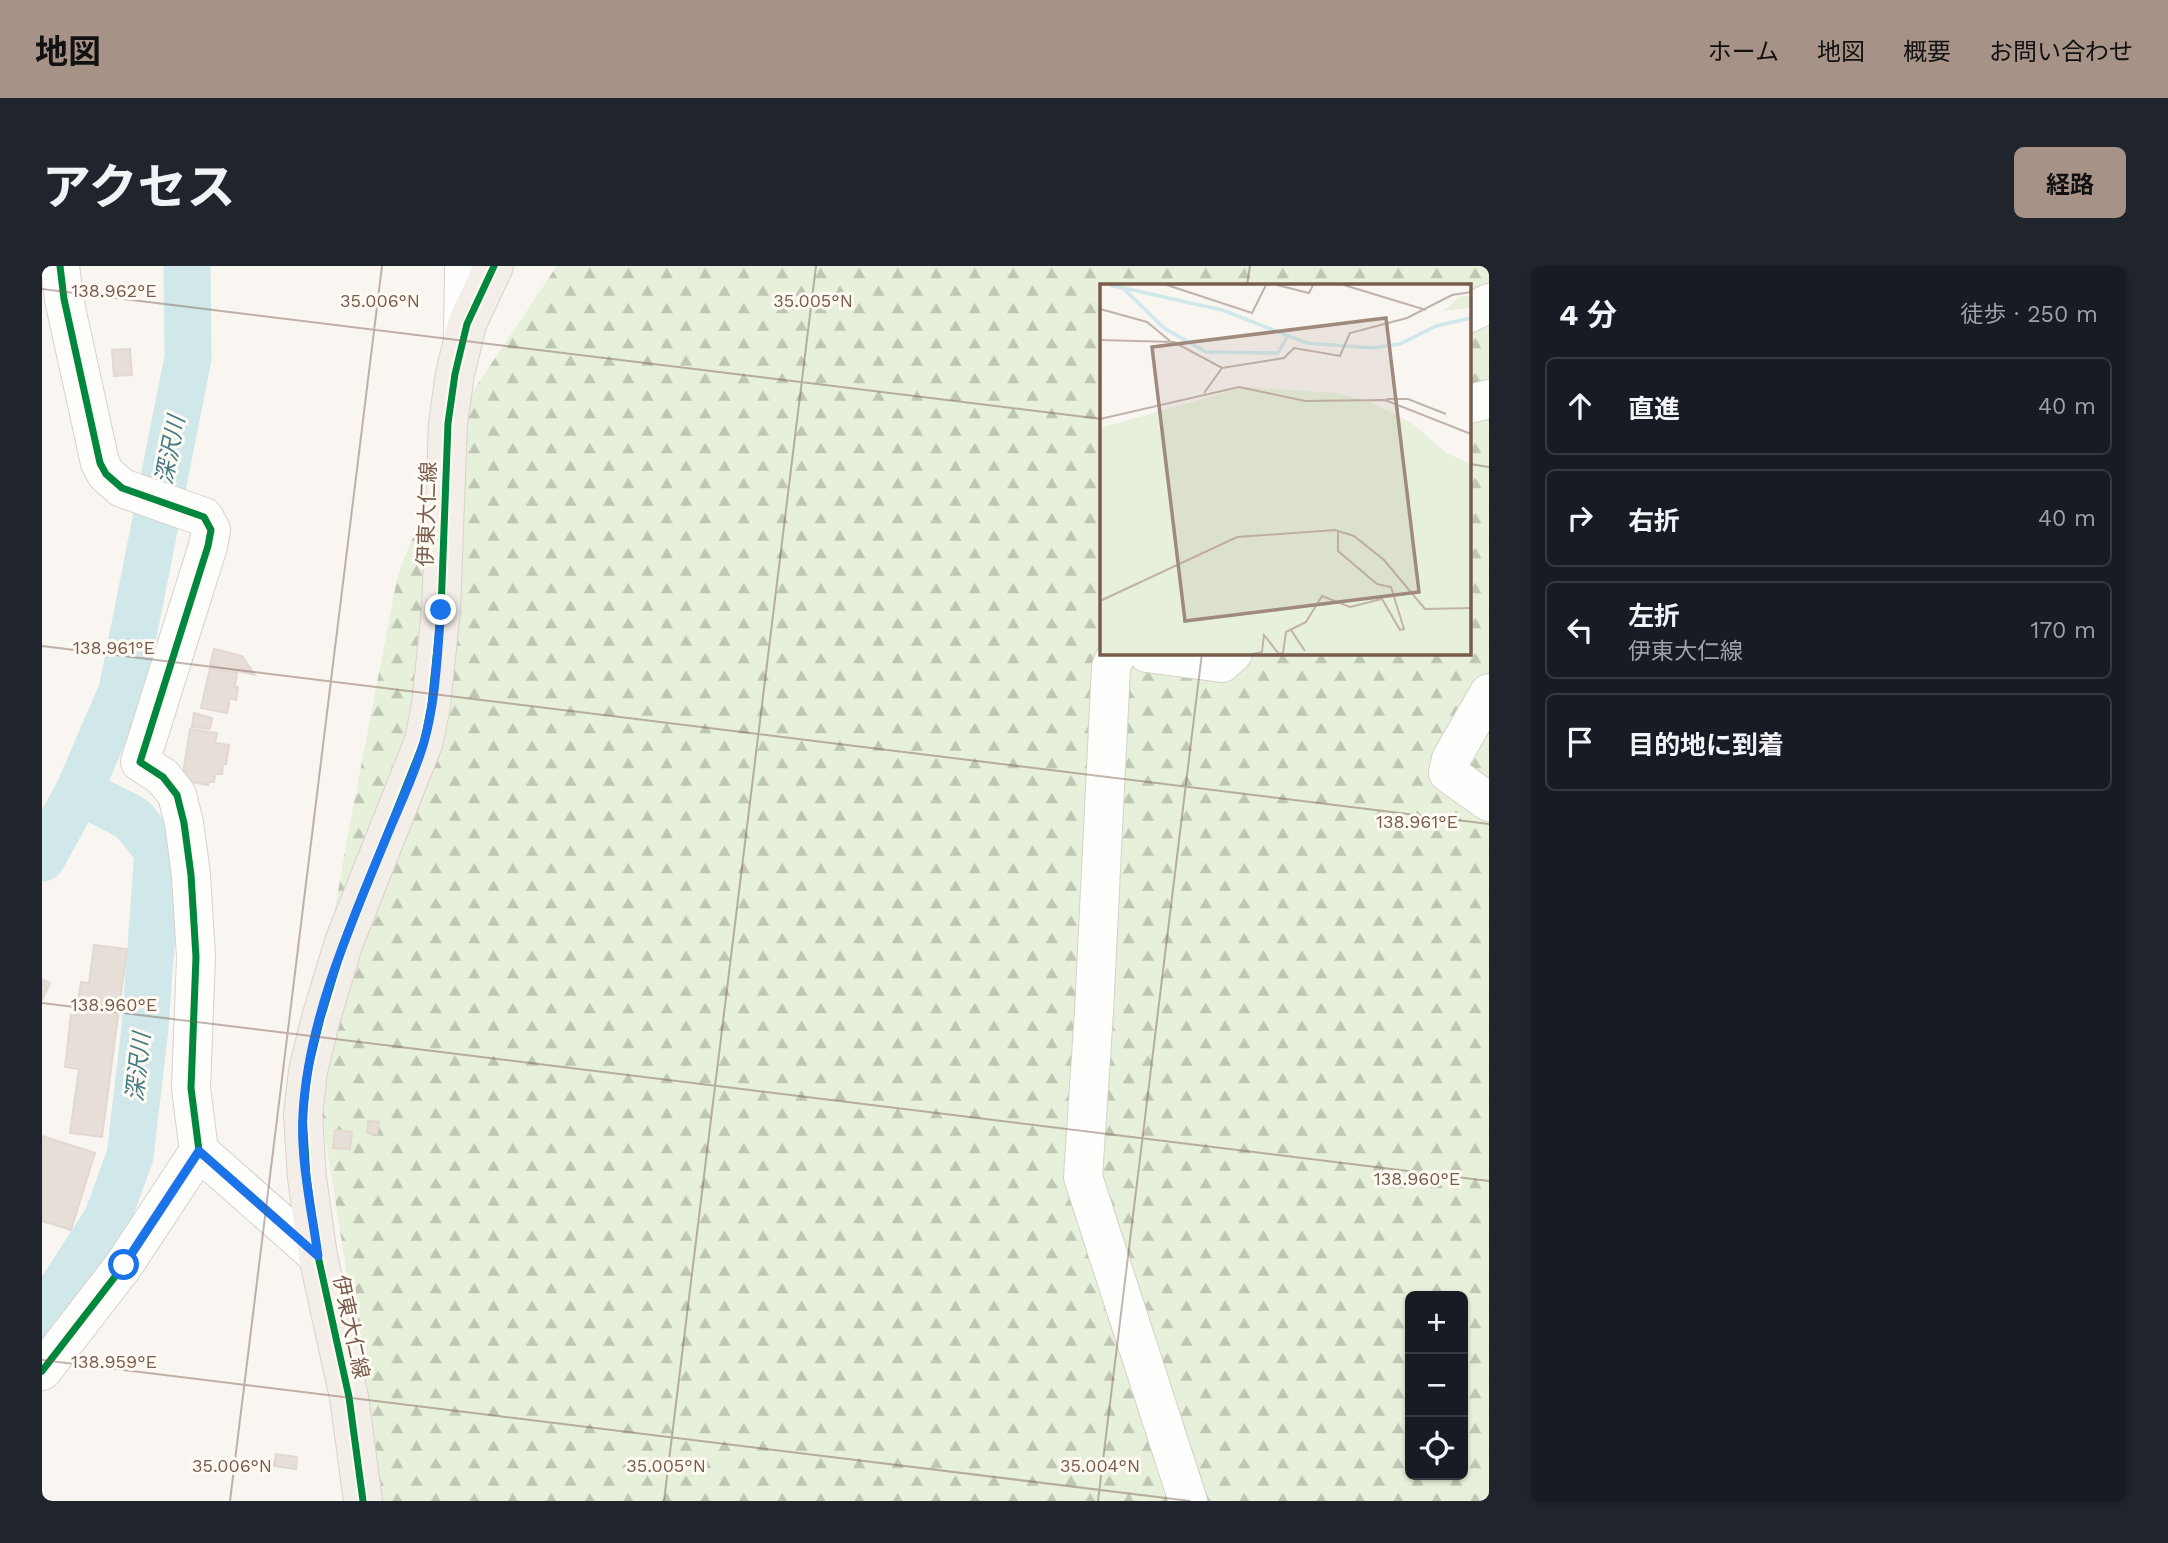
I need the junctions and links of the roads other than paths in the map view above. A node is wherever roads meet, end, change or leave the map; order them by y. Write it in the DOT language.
graph roads {
  1 [pos="60,266"];
  2 [pos="464,266"];
  3 [pos="494,266"];
  4 [pos="1489,303"];
  5 [pos="1472,312"];
  6 [pos="463,340"];
  7 [pos="1489,399"];
  8 [pos="1472,403"];
  9 [pos="1117,654"];
  10 [pos="1154,654"];
  11 [pos="1232,654"];
  12 [pos="1489,693"];
  13 [pos="1489,802"];
  14 [pos="199,1151"];
  15 [pos="318,1256"];
  16 [pos="42,1371"];
  17 [pos="363,1501"];
  18 [pos="1188,1501"];
  1 -- 14 [label="street"];
  2 -- 6 [label="street"];
  3 -- 6 [label="main road, 伊東大仁線"];
  4 -- 5 [label="street"];
  6 -- 15 [label="main road, 伊東大仁線"];
  7 -- 8 [label="street"];
  9 -- 18 [label="street"];
  10 -- 11 [label="street"];
  12 -- 13 [label="street"];
  14 -- 15 [label="street"];
  14 -- 16 [label="street"];
  15 -- 17 [label="main road, 伊東大仁線"];
}
